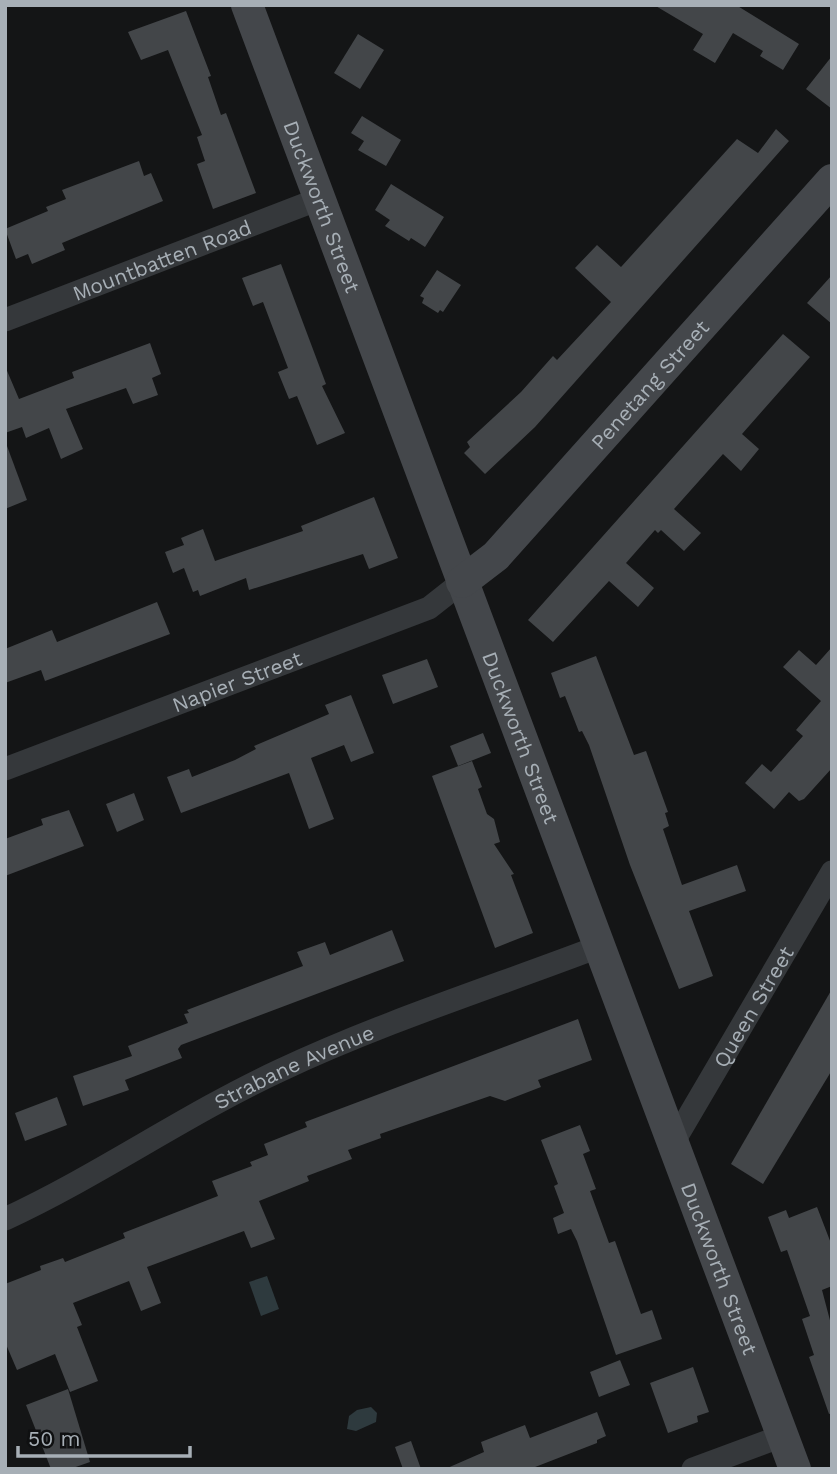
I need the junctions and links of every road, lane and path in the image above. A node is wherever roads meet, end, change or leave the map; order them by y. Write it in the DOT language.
graph roads {
  1 [pos="247,5"];
  2 [pos="832,180"];
  3 [pos="319,199"];
  4 [pos="5,320"];
  5 [pos="462,582"];
  6 [pos="5,769"];
  7 [pos="832,872"];
  8 [pos="598,947"];
  9 [pos="673,1143"];
  10 [pos="5,1220"];
  11 [pos="782,1436"];
  12 [pos="693,1469"];
  13 [pos="795,1469"];
  1 -- 3 [label="main road, Duckworth Street"];
  2 -- 5 [label="main road, Penetang Street"];
  3 -- 4 [label="street, Mountbatten Road"];
  3 -- 5 [label="main road, Duckworth Street"];
  5 -- 6 [label="street, Napier Street"];
  5 -- 8 [label="main road, Duckworth Street"];
  7 -- 9 [label="street, Queen Street"];
  8 -- 9 [label="main road, Duckworth Street"];
  8 -- 10 [label="street, Strabane Avenue"];
  9 -- 11 [label="main road, Duckworth Street"];
  11 -- 12 [label="street"];
  11 -- 13 [label="main road, Duckworth Street"];
}
